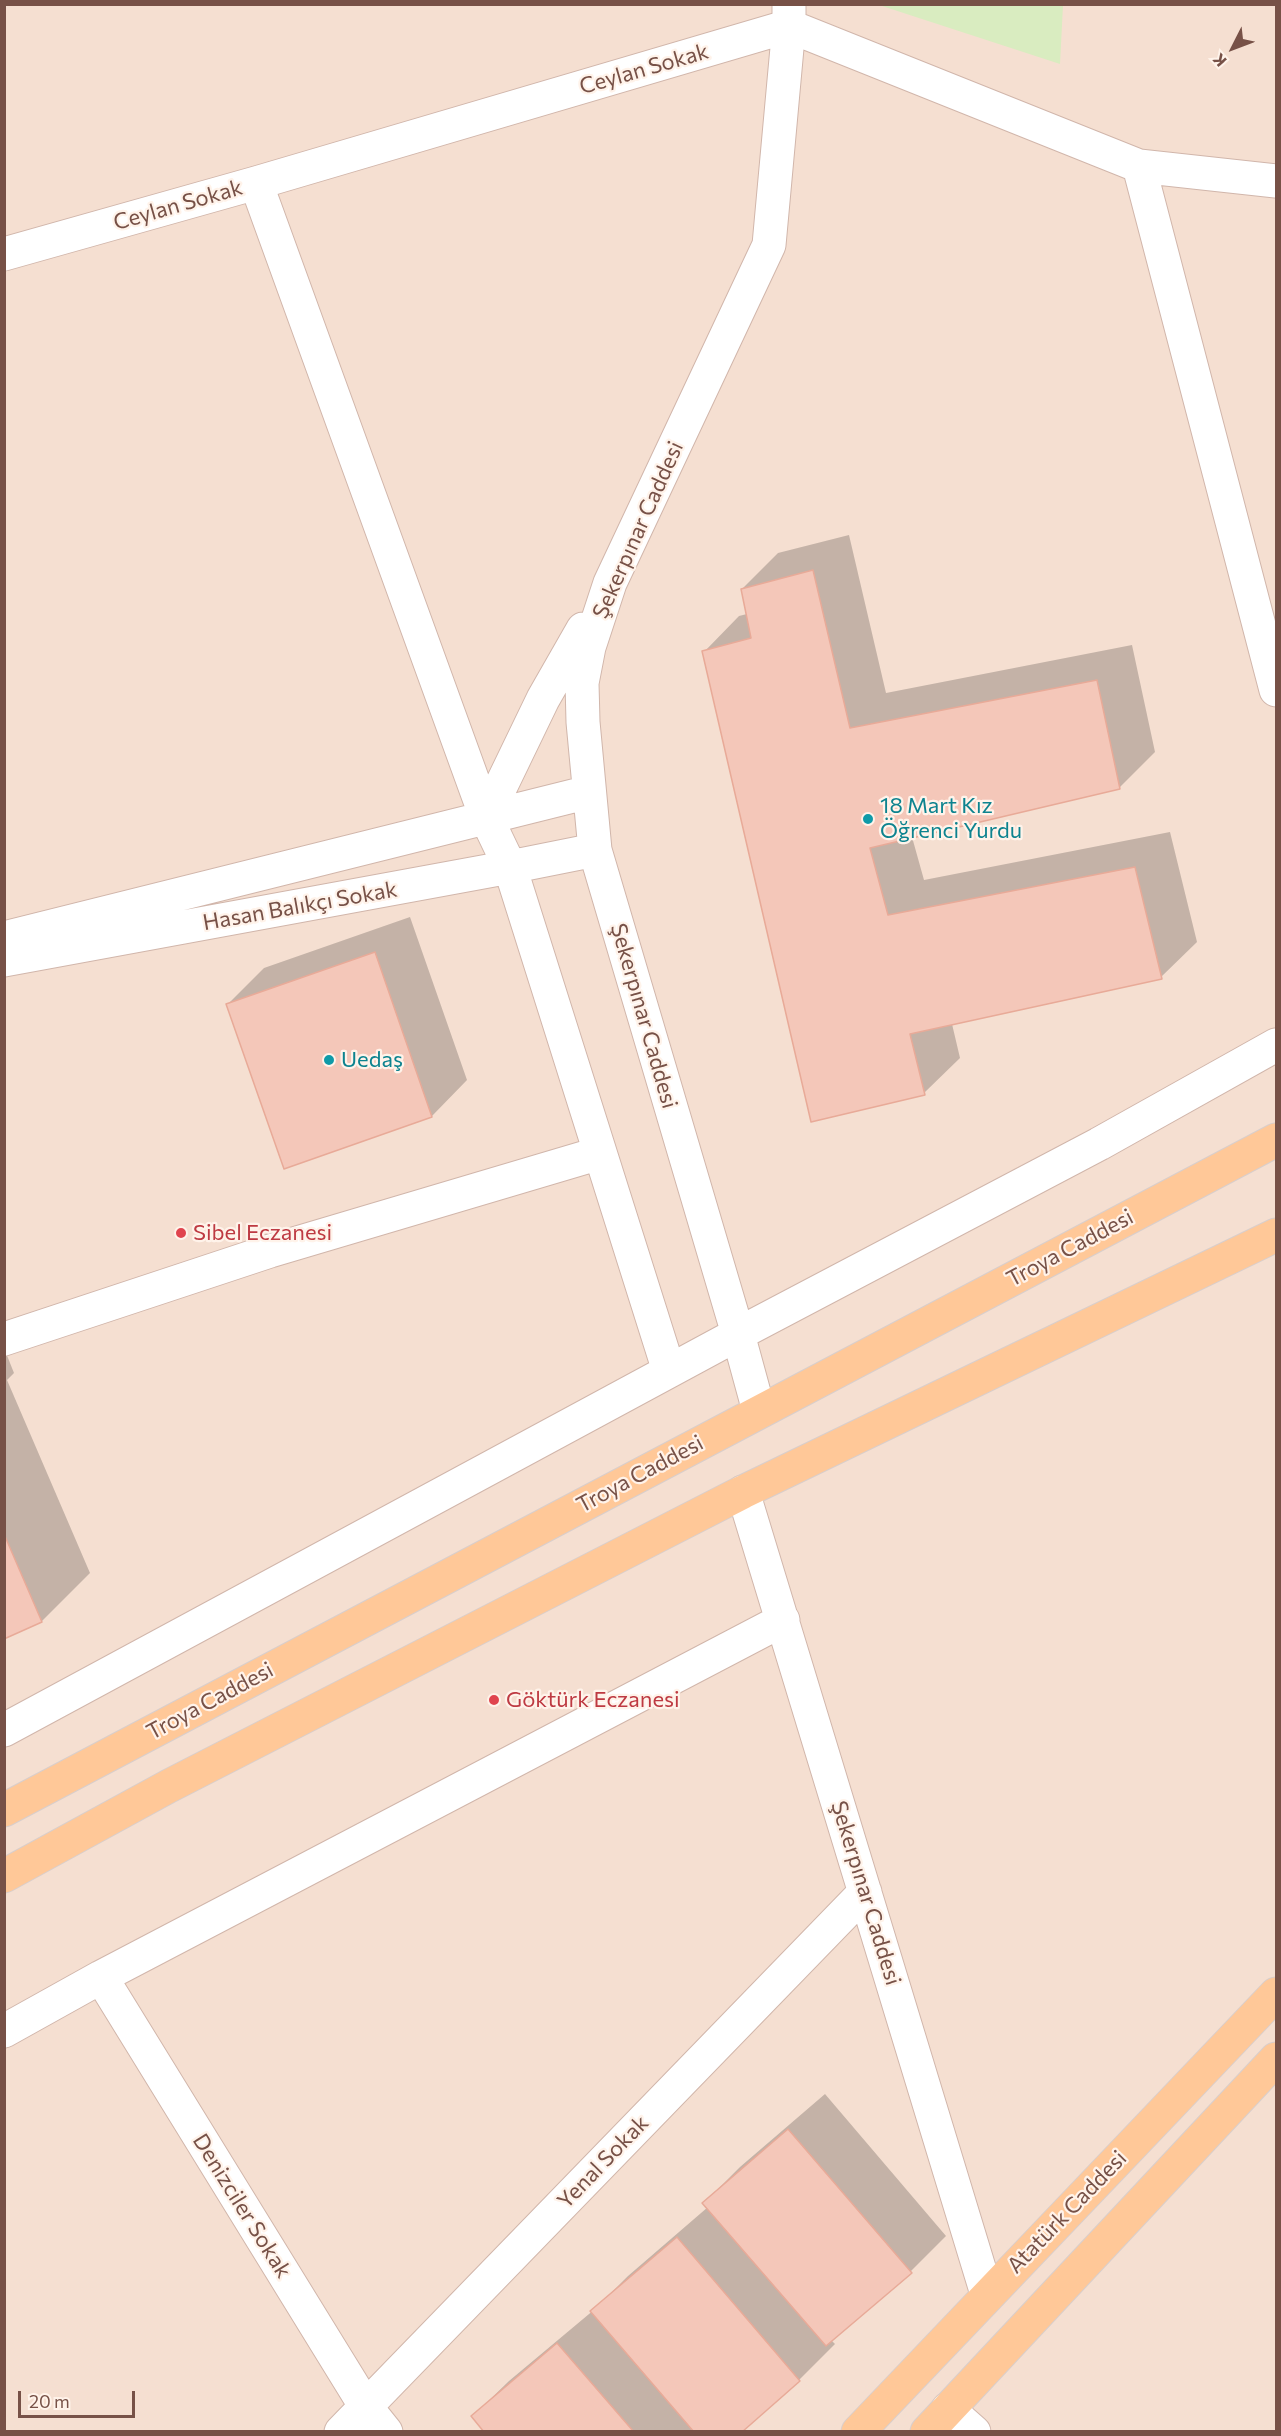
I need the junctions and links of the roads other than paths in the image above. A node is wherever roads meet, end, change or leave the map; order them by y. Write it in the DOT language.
graph roads {
  1 [pos="789,15"];
  2 [pos="1139,166"];
  3 [pos="1276,181"];
  4 [pos="256,183"];
  5 [pos="4,254"];
  6 [pos="610,583"];
  7 [pos="1276,690"];
  8 [pos="589,792"];
  9 [pos="486,817"];
  10 [pos="595,850"];
  11 [pos="510,867"];
  12 [pos="4,938"];
  13 [pos="4,960"];
  14 [pos="1276,1045"];
  15 [pos="1276,1140"];
  16 [pos="600,1153"];
  17 [pos="1276,1235"];
  18 [pos="738,1334"];
  19 [pos="4,1339"];
  20 [pos="669,1371"];
  21 [pos="759,1411"];
  22 [pos="743,1492"];
  23 [pos="783,1620"];
  24 [pos="4,1730"];
  25 [pos="4,1810"];
  26 [pos="4,1876"];
  27 [pos="865,1892"];
  28 [pos="102,1977"];
  29 [pos="1276,1994"];
  30 [pos="4,2031"];
  31 [pos="1276,2059"];
  32 [pos="987,2294"];
  33 [pos="376,2419"];
  34 [pos="938,2420"];
  35 [pos="341,2432"];
  36 [pos="858,2432"];
  37 [pos="974,2432"];
  1 -- 2 [label="street"];
  1 -- 4 [label="street, Ceylan Sokak"];
  1 -- 6 [label="street, Şekerpınar Caddesi"];
  2 -- 3 [label="street"];
  2 -- 7 [label="street"];
  4 -- 5 [label="street, Ceylan Sokak"];
  4 -- 9 [label="street"];
  6 -- 8 [label="street, Şekerpınar Caddesi"];
  6 -- 9 [label="street"];
  8 -- 9 [label="street"];
  8 -- 10 [label="street, Şekerpınar Caddesi"];
  9 -- 11 [label="street"];
  9 -- 12 [label="street"];
  10 -- 11 [label="street, Hasan Balıkçı Sokak"];
  10 -- 18 [label="street, Şekerpınar Caddesi"];
  11 -- 13 [label="street, Hasan Balıkçı Sokak"];
  11 -- 16 [label="street"];
  14 -- 18 [label="street"];
  15 -- 21 [label="main road, Troya Caddesi"];
  16 -- 19 [label="street"];
  16 -- 20 [label="street"];
  17 -- 22 [label="main road"];
  18 -- 20 [label="street"];
  18 -- 21 [label="street, Şekerpınar Caddesi"];
  20 -- 24 [label="street"];
  21 -- 25 [label="main road, Troya Caddesi"];
  22 -- 23 [label="street, Şekerpınar Caddesi"];
  22 -- 26 [label="main road"];
  23 -- 27 [label="street, Şekerpınar Caddesi"];
  23 -- 28 [label="street"];
  27 -- 32 [label="street, Şekerpınar Caddesi"];
  27 -- 33 [label="street, Yenal Sokak"];
  28 -- 30 [label="street"];
  28 -- 33 [label="street, Denizciler Sokak"];
  29 -- 32 [label="main road, Atatürk Caddesi"];
  31 -- 34 [label="main road, Atatürk Caddesi"];
  32 -- 36 [label="main road, Atatürk Caddesi"];
  33 -- 35 [label="street, Yenal Sokak"];
  34 -- 37 [label="street"];
}
